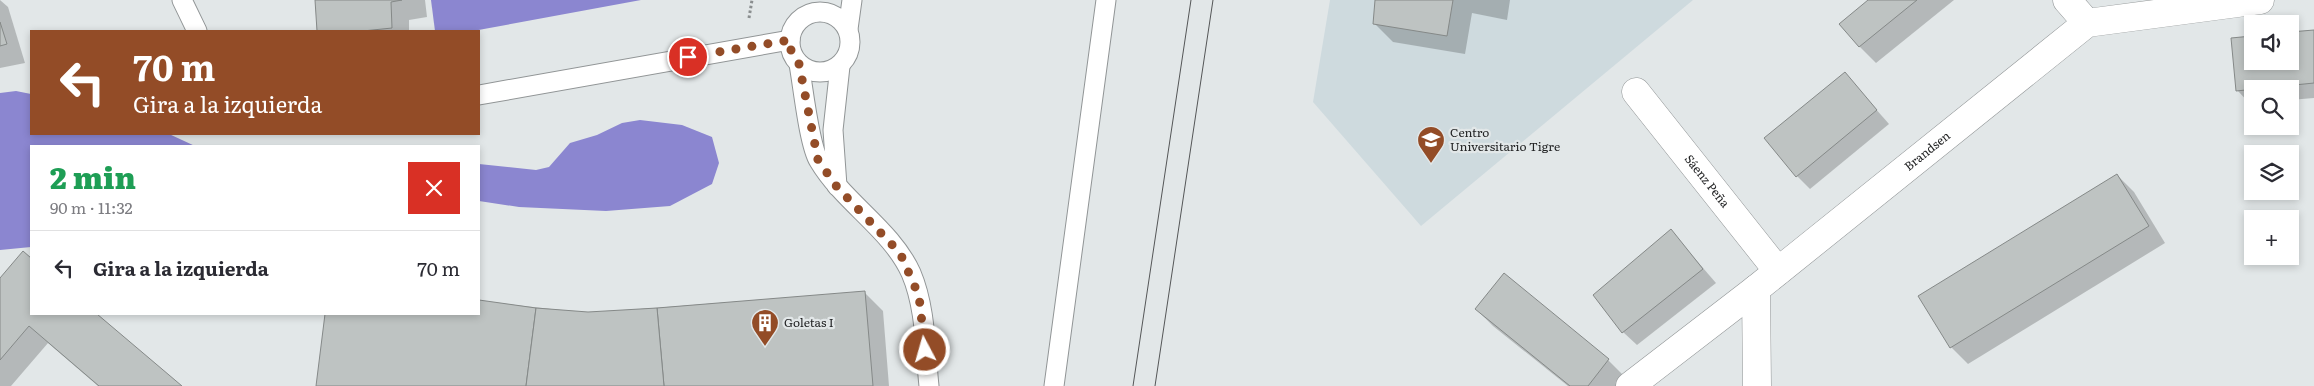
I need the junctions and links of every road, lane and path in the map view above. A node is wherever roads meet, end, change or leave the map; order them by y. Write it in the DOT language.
graph roads {
  1 [pos="182,0"];
  2 [pos="852,0"];
  3 [pos="1106,0"];
  4 [pos="2067,0"];
  5 [pos="2260,0"];
  6 [pos="815,6"];
  7 [pos="2087,23"];
  8 [pos="848,29"];
  9 [pos="196,30"];
  10 [pos="790,40"];
  11 [pos="799,64"];
  12 [pos="840,66"];
  13 [pos="1636,92"];
  14 [pos="480,95"];
  15 [pos="837,187"];
  16 [pos="1778,271"];
  17 [pos="1756,288"];
  18 [pos="929,386"];
  19 [pos="1054,386"];
  20 [pos="1630,386"];
  21 [pos="1757,386"];
  1 -- 9 [label="lane"];
  2 -- 8 [label="lane"];
  3 -- 19 [label="lane"];
  4 -- 7 [label="street"];
  5 -- 7 [label="street"];
  6 -- 8 [label="lane"];
  6 -- 10 [label="lane"];
  7 -- 16 [label="street, Brandsen"];
  8 -- 12 [label="lane"];
  10 -- 11 [label="lane"];
  10 -- 14 [label="lane"];
  11 -- 12 [label="lane"];
  11 -- 15 [label="lane"];
  12 -- 15 [label="lane"];
  13 -- 16 [label="street, Sáenz Peña"];
  15 -- 18 [label="lane"];
  16 -- 17 [label="street, Brandsen"];
  17 -- 20 [label="street, Brandsen"];
  17 -- 21 [label="street"];
}
